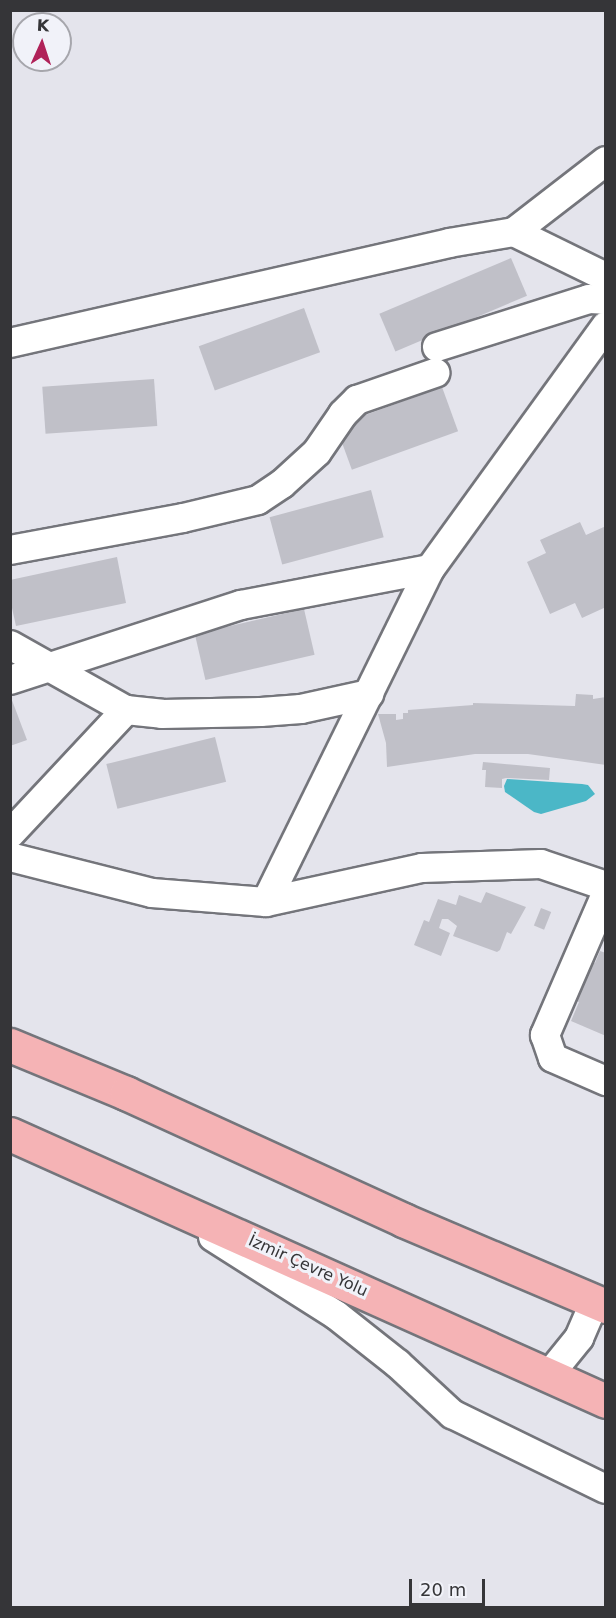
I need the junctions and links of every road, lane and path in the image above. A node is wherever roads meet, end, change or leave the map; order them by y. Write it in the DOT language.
graph roads {
  1 [pos="606,161"];
  2 [pos="514,232"];
  3 [pos="606,277"];
  4 [pos="606,300"];
  5 [pos="606,326"];
  6 [pos="10,343"];
  7 [pos="10,550"];
  8 [pos="430,569"];
  9 [pos="10,645"];
  10 [pos="51,668"];
  11 [pos="10,680"];
  12 [pos="369,694"];
  13 [pos="126,710"];
  14 [pos="10,834"];
  15 [pos="10,857"];
  16 [pos="606,886"];
  17 [pos="606,894"];
  18 [pos="266,902"];
  19 [pos="10,1045"];
  20 [pos="606,1081"];
  21 [pos="10,1134"];
  22 [pos="132,1186"];
  23 [pos="600,1304"];
  24 [pos="549,1375"];
  25 [pos="606,1401"];
  26 [pos="606,1489"];
  1 -- 2 [label="street"];
  2 -- 3 [label="street"];
  2 -- 6 [label="street"];
  4 -- 7 [label="street"];
  5 -- 8 [label="street"];
  8 -- 10 [label="street"];
  8 -- 12 [label="street"];
  9 -- 10 [label="street"];
  10 -- 11 [label="street"];
  10 -- 13 [label="street"];
  12 -- 13 [label="street"];
  12 -- 18 [label="street"];
  13 -- 14 [label="street"];
  15 -- 18 [label="street"];
  16 -- 18 [label="street"];
  17 -- 20 [label="street"];
  19 -- 23 [label="highway"];
  21 -- 22 [label="highway, İzmir Çevre Yolu"];
  22 -- 24 [label="highway, İzmir Çevre Yolu"];
  22 -- 26 [label="street"];
  23 -- 24 [label="street"];
  24 -- 25 [label="highway, İzmir Çevre Yolu"];
}
